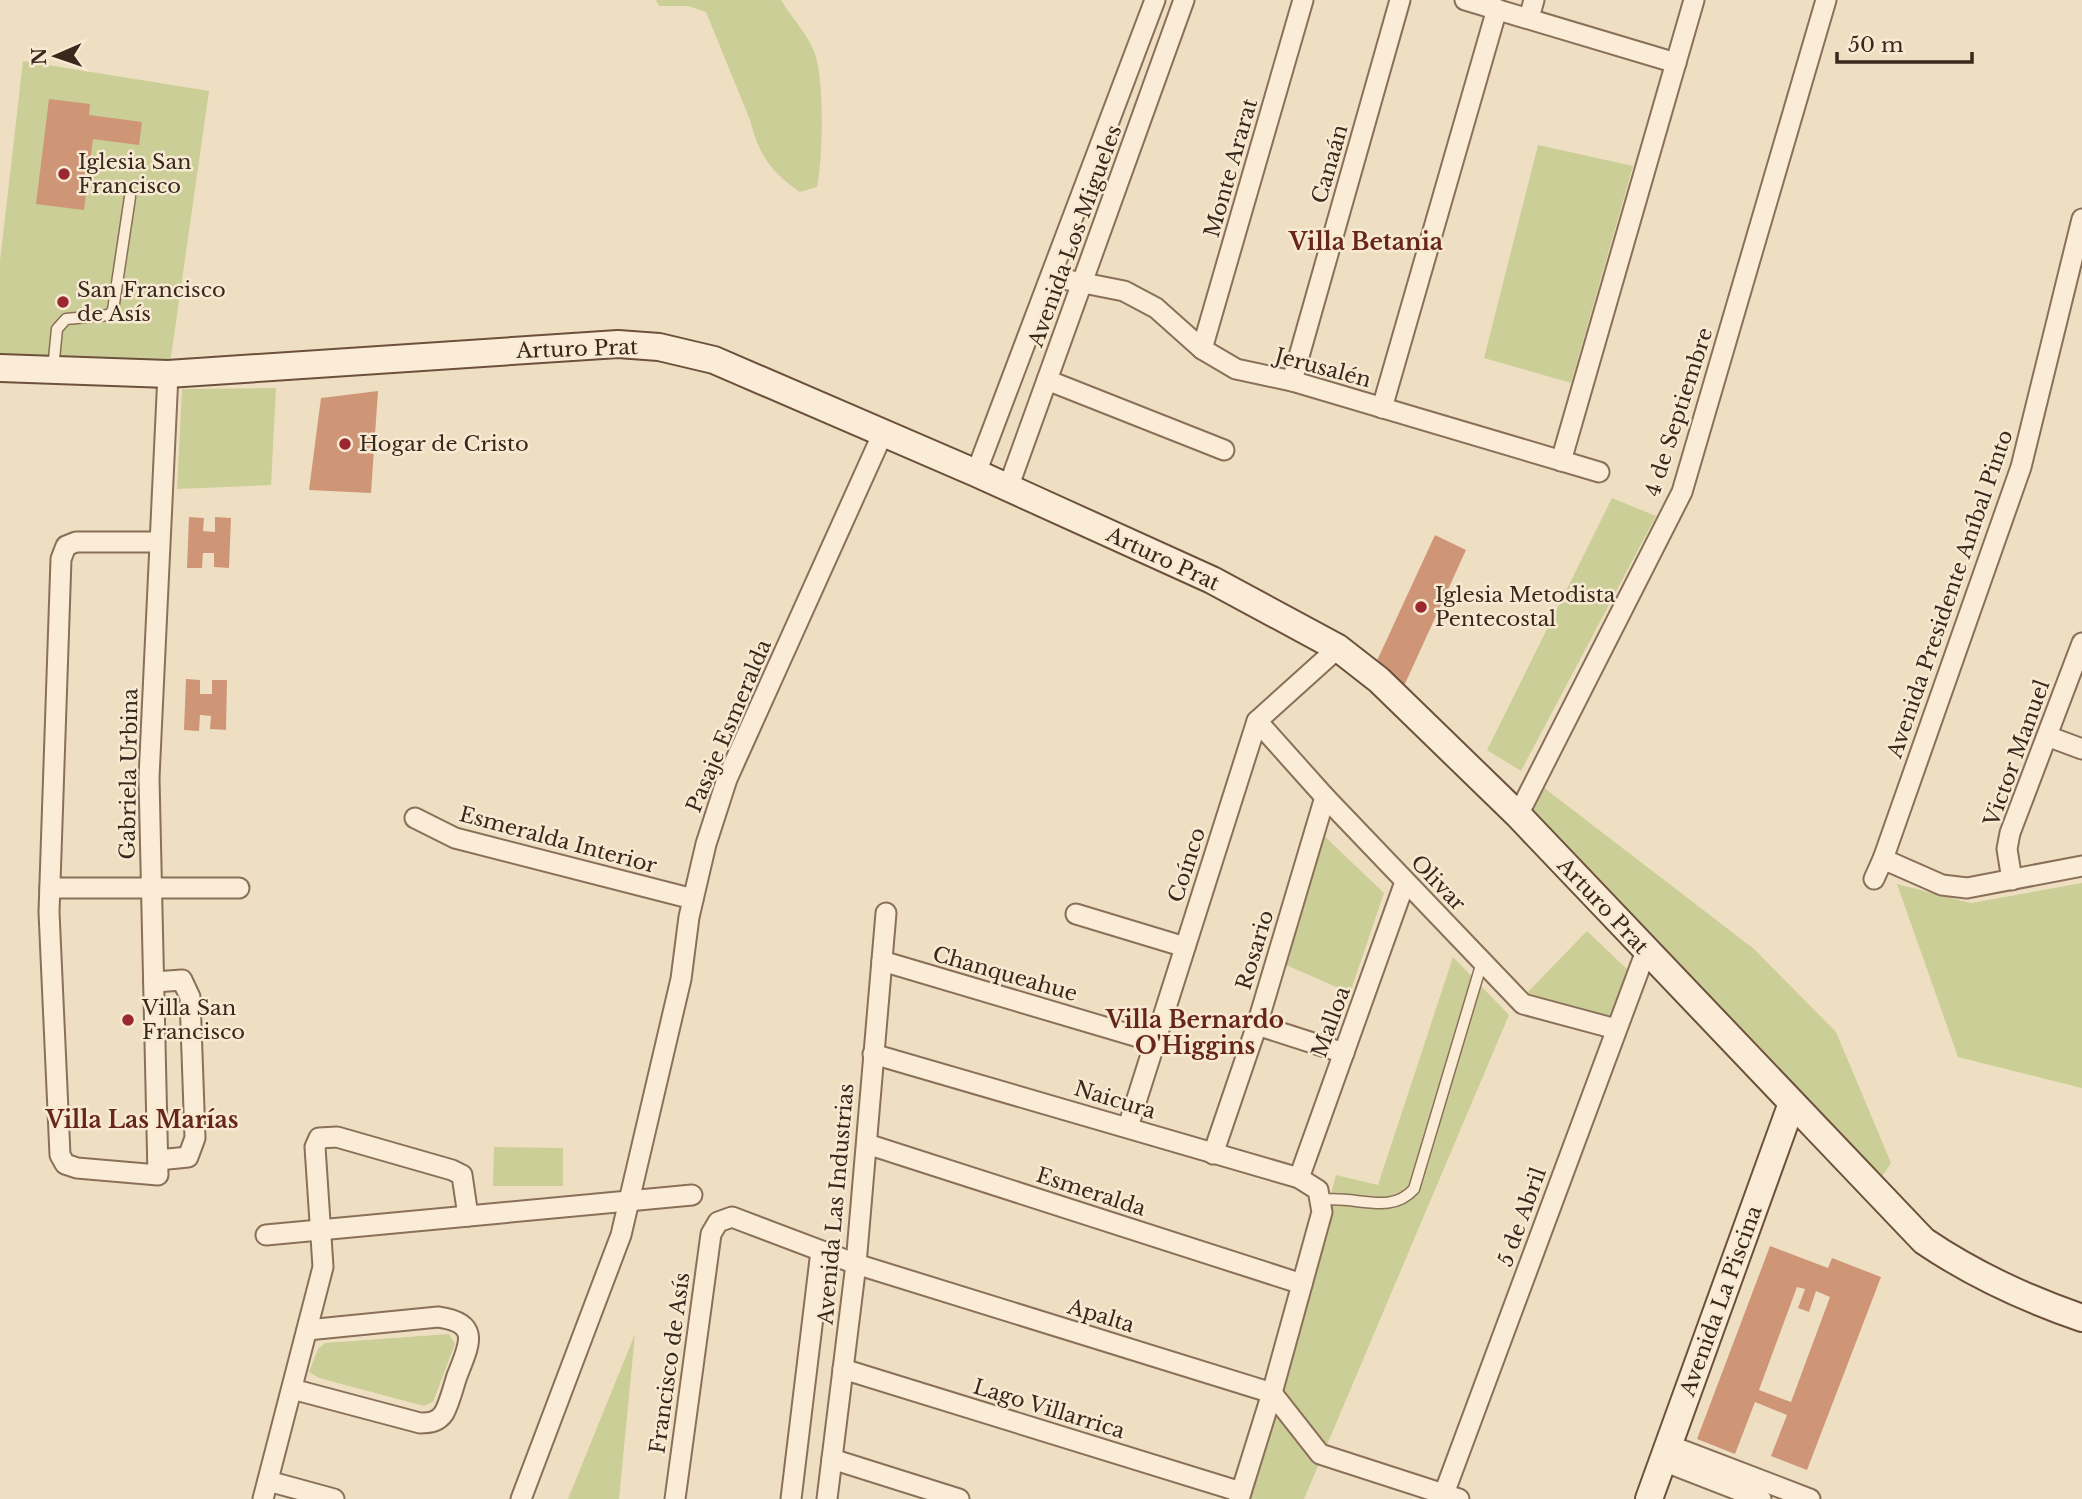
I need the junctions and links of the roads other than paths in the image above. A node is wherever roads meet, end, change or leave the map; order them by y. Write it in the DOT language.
graph roads {
  1 [pos="1155,0"];
  2 [pos="1184,0"];
  3 [pos="1303,0"];
  4 [pos="1400,0"];
  5 [pos="1465,0"];
  6 [pos="1694,0"];
  7 [pos="1826,0"];
  8 [pos="1497,9"];
  9 [pos="1531,9"];
  10 [pos="1676,63"];
  11 [pos="130,197"];
  12 [pos="2082,219"];
  13 [pos="1053,277"];
  14 [pos="1083,281"];
  15 [pos="1202,349"];
  16 [pos="0,368"];
  17 [pos="53,370"];
  18 [pos="168,374"];
  19 [pos="1047,380"];
  20 [pos="1292,382"];
  21 [pos="1382,408"];
  22 [pos="883,433"];
  23 [pos="1224,450"];
  24 [pos="1561,461"];
  25 [pos="1599,472"];
  26 [pos="976,473"];
  27 [pos="1008,488"];
  28 [pos="160,542"];
  29 [pos="2082,643"];
  30 [pos="1338,648"];
  31 [pos="1257,721"];
  32 [pos="2047,736"];
  33 [pos="2082,749"];
  34 [pos="1325,797"];
  35 [pos="1518,815"];
  36 [pos="415,818"];
  37 [pos="1883,859"];
  38 [pos="2082,866"];
  39 [pos="1874,879"];
  40 [pos="2011,880"];
  41 [pos="1405,882"];
  42 [pos="50,888"];
  43 [pos="151,888"];
  44 [pos="239,888"];
  45 [pos="693,899"];
  46 [pos="887,913"];
  47 [pos="1076,914"];
  48 [pos="1185,947"];
  49 [pos="1646,951"];
  50 [pos="882,961"];
  51 [pos="1482,962"];
  52 [pos="154,982"];
  53 [pos="1257,1025"];
  54 [pos="1616,1029"];
  55 [pos="1155,1042"];
  56 [pos="1344,1053"];
  57 [pos="873,1054"];
  58 [pos="1792,1103"];
  59 [pos="1128,1127"];
  60 [pos="867,1144"];
  61 [pos="1213,1154"];
  62 [pos="158,1167"];
  63 [pos="1299,1178"];
  64 [pos="692,1195"];
  65 [pos="628,1201"];
  66 [pos="1322,1206"];
  67 [pos="468,1216"];
  68 [pos="321,1230"];
  69 [pos="711,1234"];
  70 [pos="265,1235"];
  71 [pos="821,1251"];
  72 [pos="856,1264"];
  73 [pos="1302,1284"];
  74 [pos="2082,1318"];
  75 [pos="307,1330"];
  76 [pos="843,1368"];
  77 [pos="292,1389"];
  78 [pos="1272,1393"];
  79 [pos="1666,1453"];
  80 [pos="832,1459"];
  81 [pos="266,1490"];
  82 [pos="1240,1496"];
  83 [pos="1448,1497"];
  84 [pos="334,1499"];
  85 [pos="521,1499"];
  86 [pos="675,1499"];
  87 [pos="791,1499"];
  88 [pos="827,1499"];
  89 [pos="959,1499"];
  90 [pos="1649,1499"];
  91 [pos="1761,1499"];
  92 [pos="1810,1499"];
  1 -- 13 [label="street, Avenida Los Migueles"];
  2 -- 14 [label="street, Avenida Los Migueles"];
  3 -- 15 [label="street, Monte Ararat"];
  4 -- 20 [label="street, Canaán"];
  5 -- 8 [label="street"];
  6 -- 10 [label="street"];
  7 -- 35 [label="street, 4 de Septiembre"];
  8 -- 9 [label="street"];
  8 -- 21 [label="street"];
  9 -- 10 [label="street"];
  10 -- 24 [label="street"];
  11 -- 17 [label="lane"];
  12 -- 37 [label="street, Avenida Presidente Aníbal Pinto"];
  13 -- 14 [label="street, Jerusalén"];
  13 -- 26 [label="street, Avenida Los Migueles"];
  14 -- 15 [label="street, Jerusalén"];
  14 -- 19 [label="street, Avenida Los Migueles"];
  15 -- 20 [label="street, Jerusalén"];
  16 -- 17 [label="main road, Arturo Prat"];
  17 -- 18 [label="main road, Arturo Prat"];
  18 -- 22 [label="main road, Arturo Prat"];
  18 -- 28 [label="street, Gabriela Urbina"];
  19 -- 23 [label="street"];
  19 -- 27 [label="street, Avenida Los Migueles"];
  20 -- 21 [label="street, Jerusalén"];
  21 -- 24 [label="street, Jerusalén"];
  22 -- 26 [label="main road, Arturo Prat"];
  22 -- 45 [label="street, Pasaje Esmeralda"];
  24 -- 25 [label="street, Jerusalén"];
  26 -- 27 [label="main road, Arturo Prat"];
  27 -- 30 [label="main road, Arturo Prat"];
  28 -- 42 [label="street"];
  28 -- 43 [label="street, Gabriela Urbina"];
  29 -- 32 [label="street, Victor Manuel"];
  30 -- 31 [label="street"];
  30 -- 35 [label="main road, Arturo Prat"];
  31 -- 34 [label="street, Olivar"];
  31 -- 48 [label="street, Coínco"];
  32 -- 33 [label="street"];
  32 -- 40 [label="street, Victor Manuel"];
  34 -- 41 [label="street, Olivar"];
  34 -- 53 [label="street, Rosario"];
  35 -- 49 [label="main road, Arturo Prat"];
  36 -- 45 [label="street, Esmeralda Interior"];
  37 -- 39 [label="street, Avenida Presidente Aníbal Pinto"];
  37 -- 40 [label="street"];
  38 -- 40 [label="street"];
  41 -- 51 [label="street, Olivar"];
  41 -- 56 [label="street, Malloa"];
  42 -- 43 [label="street"];
  42 -- 62 [label="street"];
  43 -- 44 [label="street"];
  43 -- 52 [label="street, Gabriela Urbina"];
  45 -- 65 [label="street, Pasaje Esmeralda"];
  46 -- 50 [label="street, Avenida Las Industrias"];
  47 -- 48 [label="street"];
  48 -- 55 [label="street, Coínco"];
  49 -- 54 [label="street, 5 de Abril"];
  49 -- 58 [label="main road, Arturo Prat"];
  50 -- 55 [label="street, Chanqueahue"];
  50 -- 57 [label="street, Avenida Las Industrias"];
  51 -- 54 [label="street, Olivar"];
  51 -- 66 [label="lane"];
  52 -- 62 [label="street, Gabriela Urbina"];
  52 -- 62 [label="street"];
  53 -- 56 [label="street"];
  53 -- 61 [label="street, Rosario"];
  54 -- 83 [label="street, 5 de Abril"];
  55 -- 59 [label="street, Coínco"];
  56 -- 63 [label="street, Malloa"];
  57 -- 59 [label="street, Naicura"];
  57 -- 60 [label="street, Avenida Las Industrias"];
  58 -- 74 [label="main road, Arturo Prat"];
  58 -- 79 [label="main road, Avenida La Piscina"];
  59 -- 61 [label="street, Naicura"];
  60 -- 72 [label="street, Avenida Las Industrias"];
  60 -- 73 [label="street, Esmeralda"];
  61 -- 63 [label="street, Naicura"];
  63 -- 66 [label="street, Naicura"];
  64 -- 65 [label="street"];
  65 -- 67 [label="street"];
  65 -- 85 [label="street, Pasaje Esmeralda"];
  66 -- 73 [label="street"];
  67 -- 68 [label="street"];
  67 -- 68 [label="street"];
  68 -- 70 [label="street"];
  68 -- 75 [label="street"];
  69 -- 71 [label="street, Apalta"];
  69 -- 86 [label="street, Francisco de Asís"];
  71 -- 72 [label="street, Apalta"];
  71 -- 87 [label="street, Avenida Las Industrias"];
  72 -- 76 [label="street, Avenida Las Industrias"];
  72 -- 78 [label="street, Apalta"];
  73 -- 78 [label="street"];
  75 -- 77 [label="street"];
  75 -- 77 [label="street"];
  76 -- 80 [label="street, Avenida Las Industrias"];
  76 -- 82 [label="street, Lago Villarrica"];
  77 -- 81 [label="street"];
  78 -- 82 [label="street"];
  78 -- 83 [label="street"];
  79 -- 90 [label="main road, Avenida La Piscina"];
  79 -- 91 [label="street"];
  79 -- 92 [label="street"];
  80 -- 88 [label="street, Avenida Las Industrias"];
  80 -- 89 [label="street"];
  81 -- 84 [label="street"];
}
